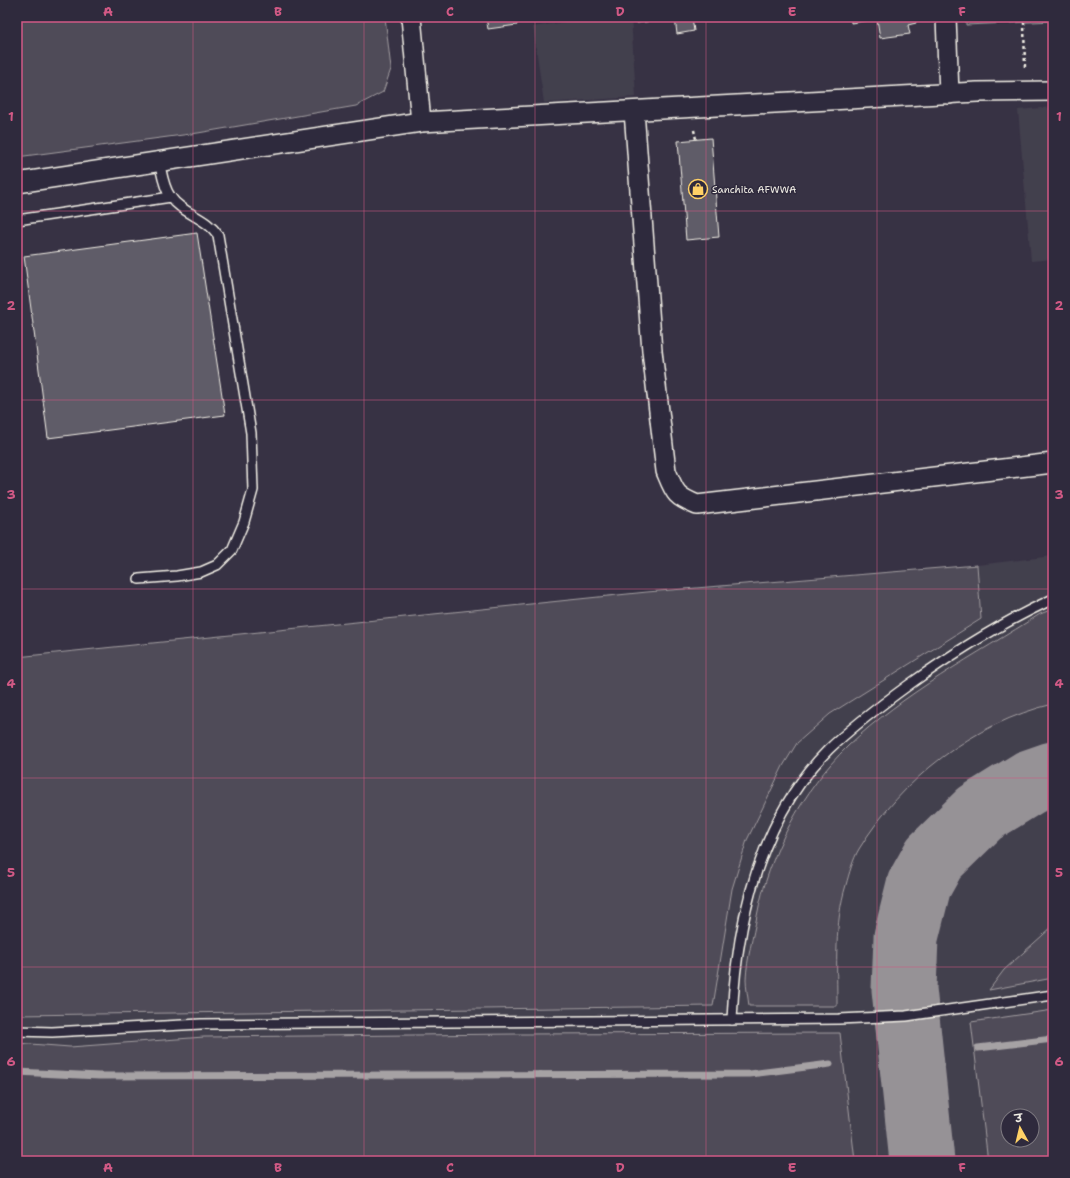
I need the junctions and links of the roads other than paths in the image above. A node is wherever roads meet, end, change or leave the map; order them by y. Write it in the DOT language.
graph roads {
  1 [pos="411,17"];
  2 [pos="946,17"];
  3 [pos="1053,91"];
  4 [pos="949,94"];
  5 [pos="634,111"];
  6 [pos="421,122"];
  7 [pos="159,161"];
  8 [pos="17,183"];
  9 [pos="171,197"];
  10 [pos="17,220"];
  11 [pos="1053,463"];
  12 [pos="139,579"];
  13 [pos="1053,599"];
  14 [pos="1053,995"];
  15 [pos="732,1020"];
  16 [pos="17,1031"];
  1 -- 6 [label="street"];
  2 -- 4 [label="street"];
  3 -- 4 [label="street"];
  4 -- 5 [label="street"];
  5 -- 6 [label="street"];
  5 -- 11 [label="street"];
  6 -- 7 [label="street"];
  7 -- 8 [label="street"];
  7 -- 9 [label="lane"];
  9 -- 10 [label="lane"];
  9 -- 12 [label="lane"];
  13 -- 15 [label="lane"];
  14 -- 15 [label="lane"];
  15 -- 16 [label="lane"];
}
